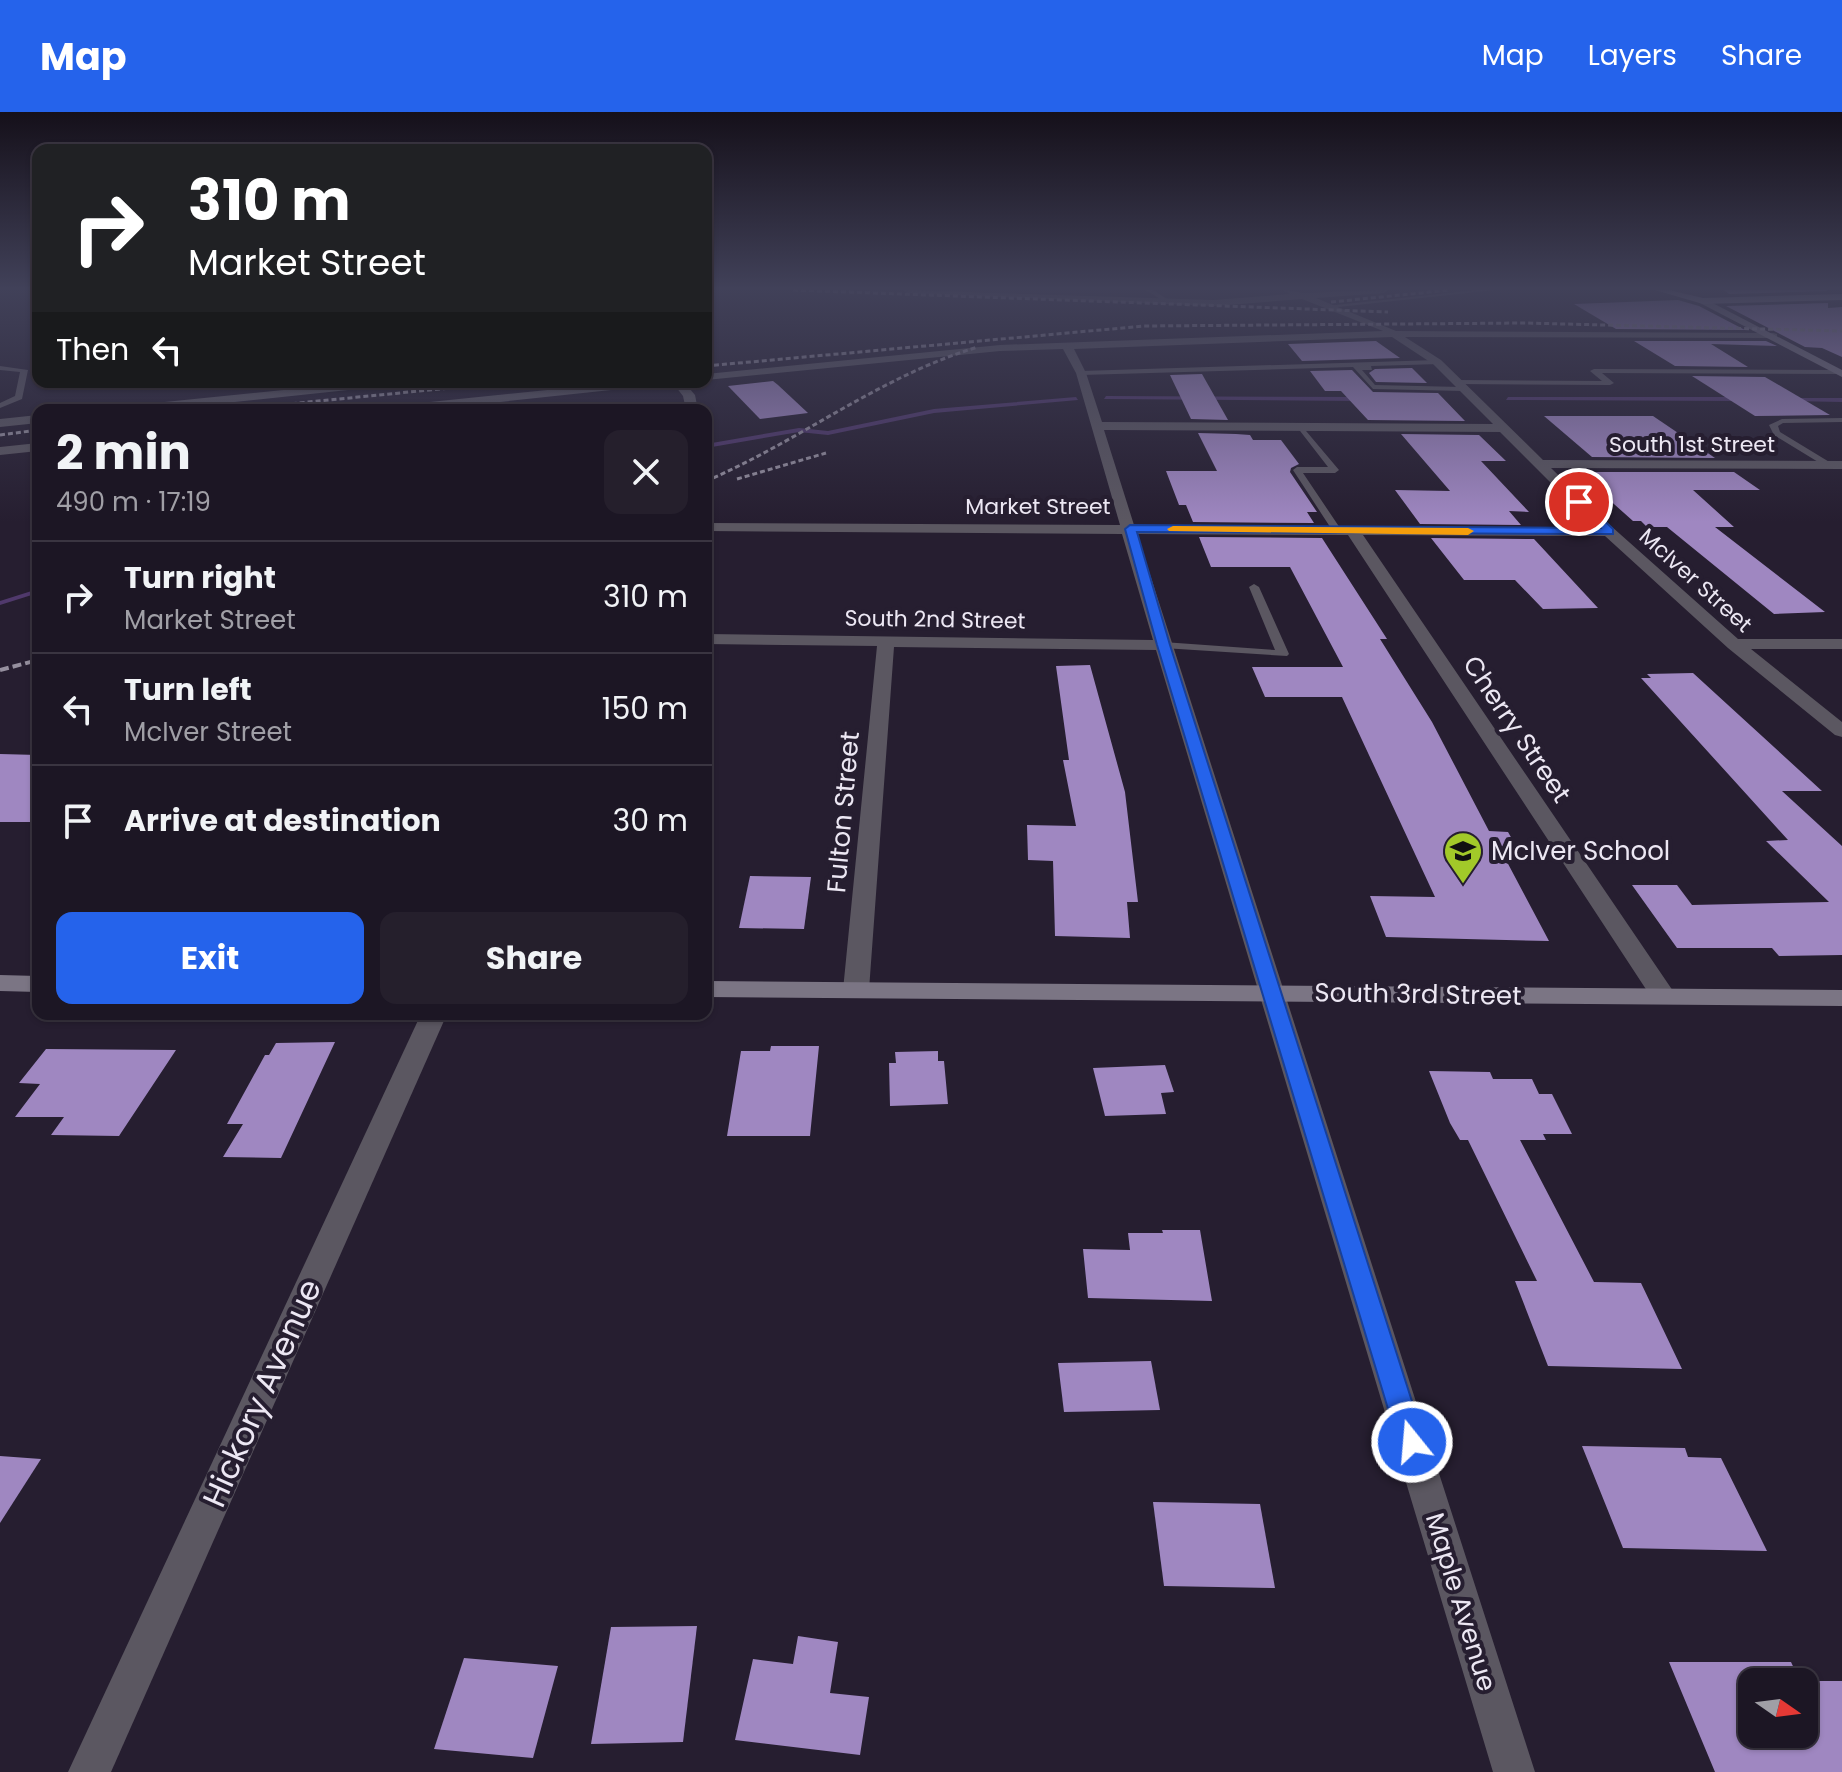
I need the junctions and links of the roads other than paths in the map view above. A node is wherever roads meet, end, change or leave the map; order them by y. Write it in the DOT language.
graph roads {
  1 [pos="792,367"];
  2 [pos="1077,367"];
  3 [pos="1302,367"];
  4 [pos="1367,367"];
  5 [pos="1443,367"];
  6 [pos="0,368"];
  7 [pos="1081,373"];
  8 [pos="1841,373"];
  9 [pos="712,376"];
  10 [pos="1459,385"];
  11 [pos="337,388"];
  12 [pos="601,388"];
  13 [pos="183,404"];
  14 [pos="448,404"];
  15 [pos="0,406"];
  16 [pos="32,420"];
  17 [pos="1842,420"];
  18 [pos="0,423"];
  19 [pos="1097,426"];
  20 [pos="1301,427"];
  21 [pos="1502,428"];
  22 [pos="32,448"];
  23 [pos="0,451"];
  24 [pos="1542,464"];
  25 [pos="1835,465"];
  26 [pos="712,527"];
  27 [pos="1130,529"];
  28 [pos="1345,531"];
  29 [pos="1609,532"];
  30 [pos="1254,587"];
  31 [pos="712,639"];
  32 [pos="886,639"];
  33 [pos="1734,644"];
  34 [pos="1842,644"];
  35 [pos="1163,645"];
  36 [pos="1842,731"];
  37 [pos="0,983"];
  38 [pos="32,984"];
  39 [pos="712,989"];
  40 [pos="856,990"];
  41 [pos="1272,993"];
  42 [pos="1664,997"];
  43 [pos="1842,998"];
  44 [pos="431,1020"];
  45 [pos="89,1772"];
  46 [pos="1514,1772"];
  1 -- 9 [label="street"];
  2 -- 7 [label="street, Maple Avenue"];
  3 -- 7 [label="lane"];
  4 -- 10 [label="lane"];
  5 -- 10 [label="street, McIver Street"];
  6 -- 15 [label="lane"];
  7 -- 19 [label="street, Maple Avenue"];
  8 -- 10 [label="lane"];
  10 -- 21 [label="street, McIver Street"];
  11 -- 13 [label="street"];
  12 -- 14 [label="street"];
  16 -- 18 [label="street"];
  17 -- 25 [label="lane"];
  19 -- 20 [label="street"];
  19 -- 27 [label="street, Maple Avenue"];
  20 -- 21 [label="street"];
  20 -- 28 [label="lane"];
  21 -- 24 [label="street, McIver Street"];
  22 -- 23 [label="street"];
  24 -- 25 [label="street, South 1st Street"];
  24 -- 29 [label="street, McIver Street"];
  26 -- 27 [label="street, Market Street"];
  27 -- 28 [label="street, Market Street"];
  27 -- 35 [label="street, Maple Avenue"];
  28 -- 29 [label="street, Market Street"];
  28 -- 42 [label="street, Cherry Street"];
  29 -- 33 [label="street, McIver Street"];
  30 -- 35 [label="lane"];
  31 -- 32 [label="street, South 2nd Street"];
  32 -- 35 [label="street, South 2nd Street"];
  32 -- 40 [label="street, Fulton Street"];
  33 -- 34 [label="street"];
  33 -- 36 [label="street, McIver Street"];
  35 -- 41 [label="street, Maple Avenue"];
  37 -- 38 [label="street"];
  39 -- 40 [label="street, South 3rd Street"];
  40 -- 41 [label="street, South 3rd Street"];
  41 -- 42 [label="street, South 3rd Street"];
  41 -- 46 [label="street, Maple Avenue"];
  42 -- 43 [label="street, South 3rd Street"];
  44 -- 45 [label="street, Hickory Avenue"];
}
